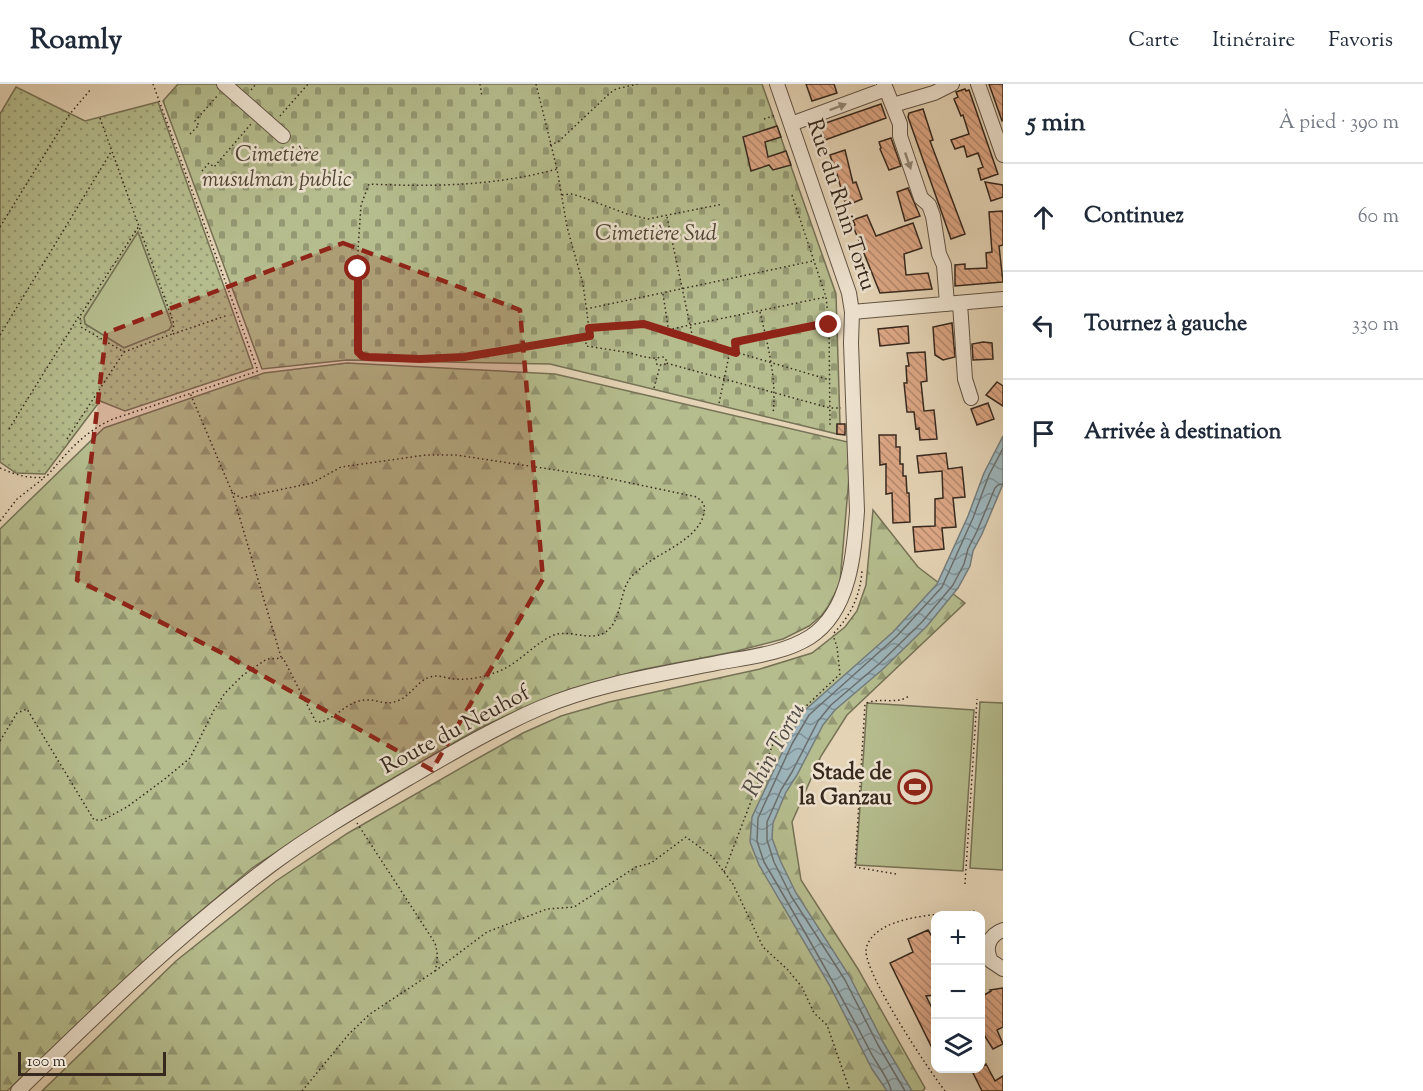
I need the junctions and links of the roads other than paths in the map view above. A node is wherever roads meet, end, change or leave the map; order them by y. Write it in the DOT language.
graph roads {
  1 [pos="777,84"];
  2 [pos="952,84"];
  3 [pos="978,84"];
  4 [pos="225,85"];
  5 [pos="885,86"];
  6 [pos="893,105"];
  7 [pos="791,124"];
  8 [pos="284,136"];
  9 [pos="1000,145"];
  10 [pos="1003,299"];
  11 [pos="953,303"];
  12 [pos="852,312"];
  13 [pos="971,398"];
  14 [pos="856,449"];
  15 [pos="1003,930"];
  16 [pos="1003,969"];
  17 [pos="18,1091"];
  1 -- 7 [label="street, Rue du Rhin Tortu"];
  2 -- 6 [label="street"];
  3 -- 9 [label="street"];
  4 -- 8 [label="street"];
  5 -- 6 [label="street"];
  7 -- 5 [label="street, one-way"];
  6 -- 11 [label="street, one-way"];
  7 -- 12 [label="street, Rue du Rhin Tortu"];
  10 -- 11 [label="street"];
  11 -- 12 [label="street"];
  11 -- 13 [label="street"];
  12 -- 14 [label="street, Rue du Rhin Tortu"];
  14 -- 17 [label="street, Route du Neuhof"];
  15 -- 16 [label="street"];
}
